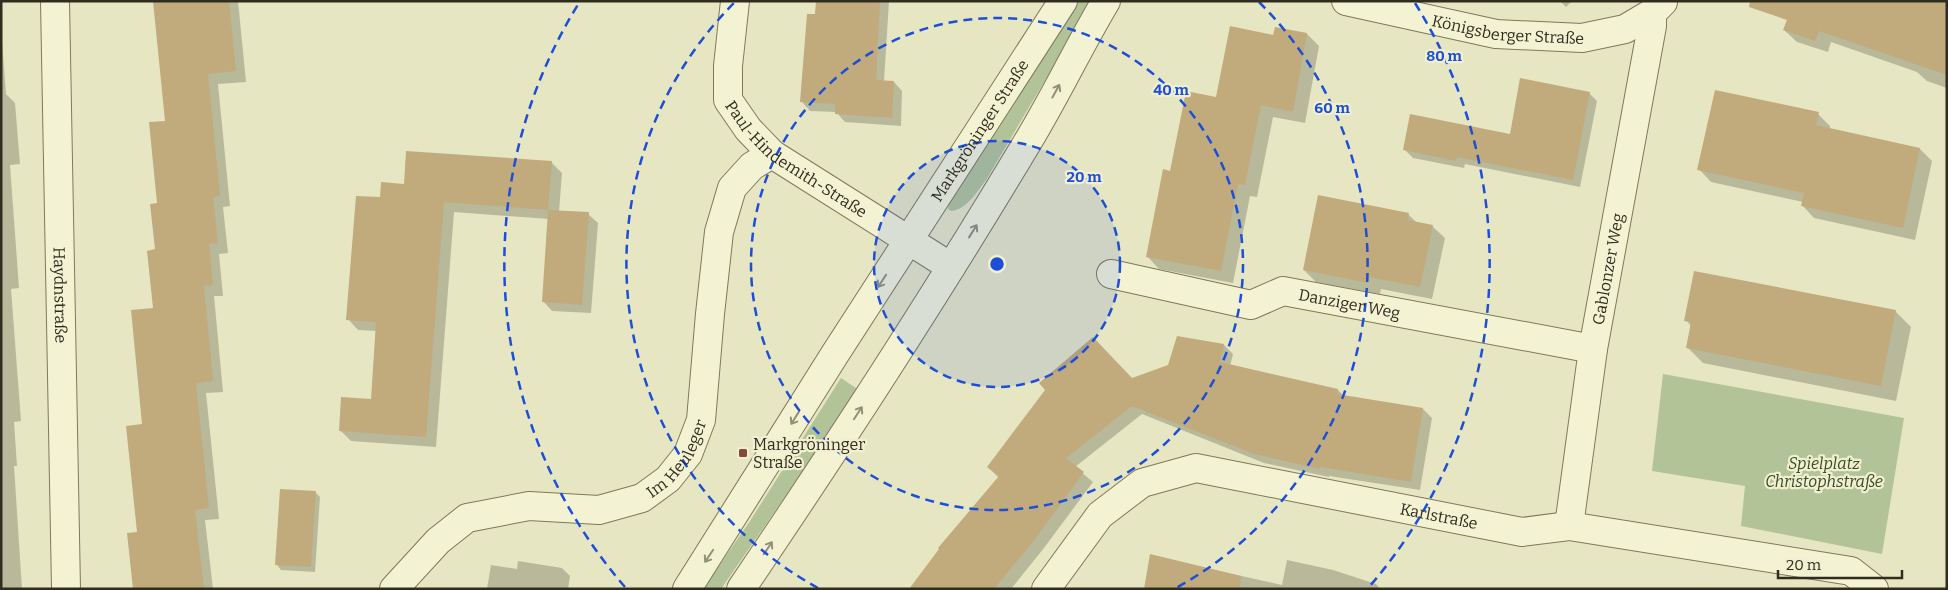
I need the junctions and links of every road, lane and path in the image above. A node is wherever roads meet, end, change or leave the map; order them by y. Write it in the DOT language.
graph roads {
  1 [pos="55,1"];
  2 [pos="735,1"];
  3 [pos="1063,1"];
  4 [pos="1106,1"];
  5 [pos="1346,1"];
  6 [pos="1657,7"];
  7 [pos="772,154"];
  8 [pos="909,240"];
  9 [pos="951,267"];
  10 [pos="1111,274"];
  11 [pos="1593,349"];
  12 [pos="1569,526"];
  13 [pos="66,589"];
  14 [pos="394,589"];
  15 [pos="687,589"];
  16 [pos="741,589"];
  17 [pos="1046,589"];
  18 [pos="1874,589"];
  1 -- 13 [label="street, Haydnstraße"];
  2 -- 7 [label="street, Paul-Hindemith-Straße"];
  3 -- 8 [label="street, Markgröninger Straße"];
  9 -- 4 [label="street, one-way"];
  5 -- 6 [label="street, Königsberger Straße"];
  6 -- 11 [label="street, Gablonzer Weg"];
  7 -- 8 [label="street, Paul-Hindemith-Straße"];
  7 -- 14 [label="street, Im Heuleger"];
  8 -- 9 [label="street, Paul-Hindemith-Straße"];
  8 -- 15 [label="street, Markgröninger Straße, one-way"];
  16 -- 9 [label="street, one-way"];
  10 -- 11 [label="street, Danziger Weg"];
  11 -- 12 [label="street, Gablonzer Weg"];
  12 -- 17 [label="street, Karlstraße"];
  12 -- 18 [label="street, Karlstraße"];
}
